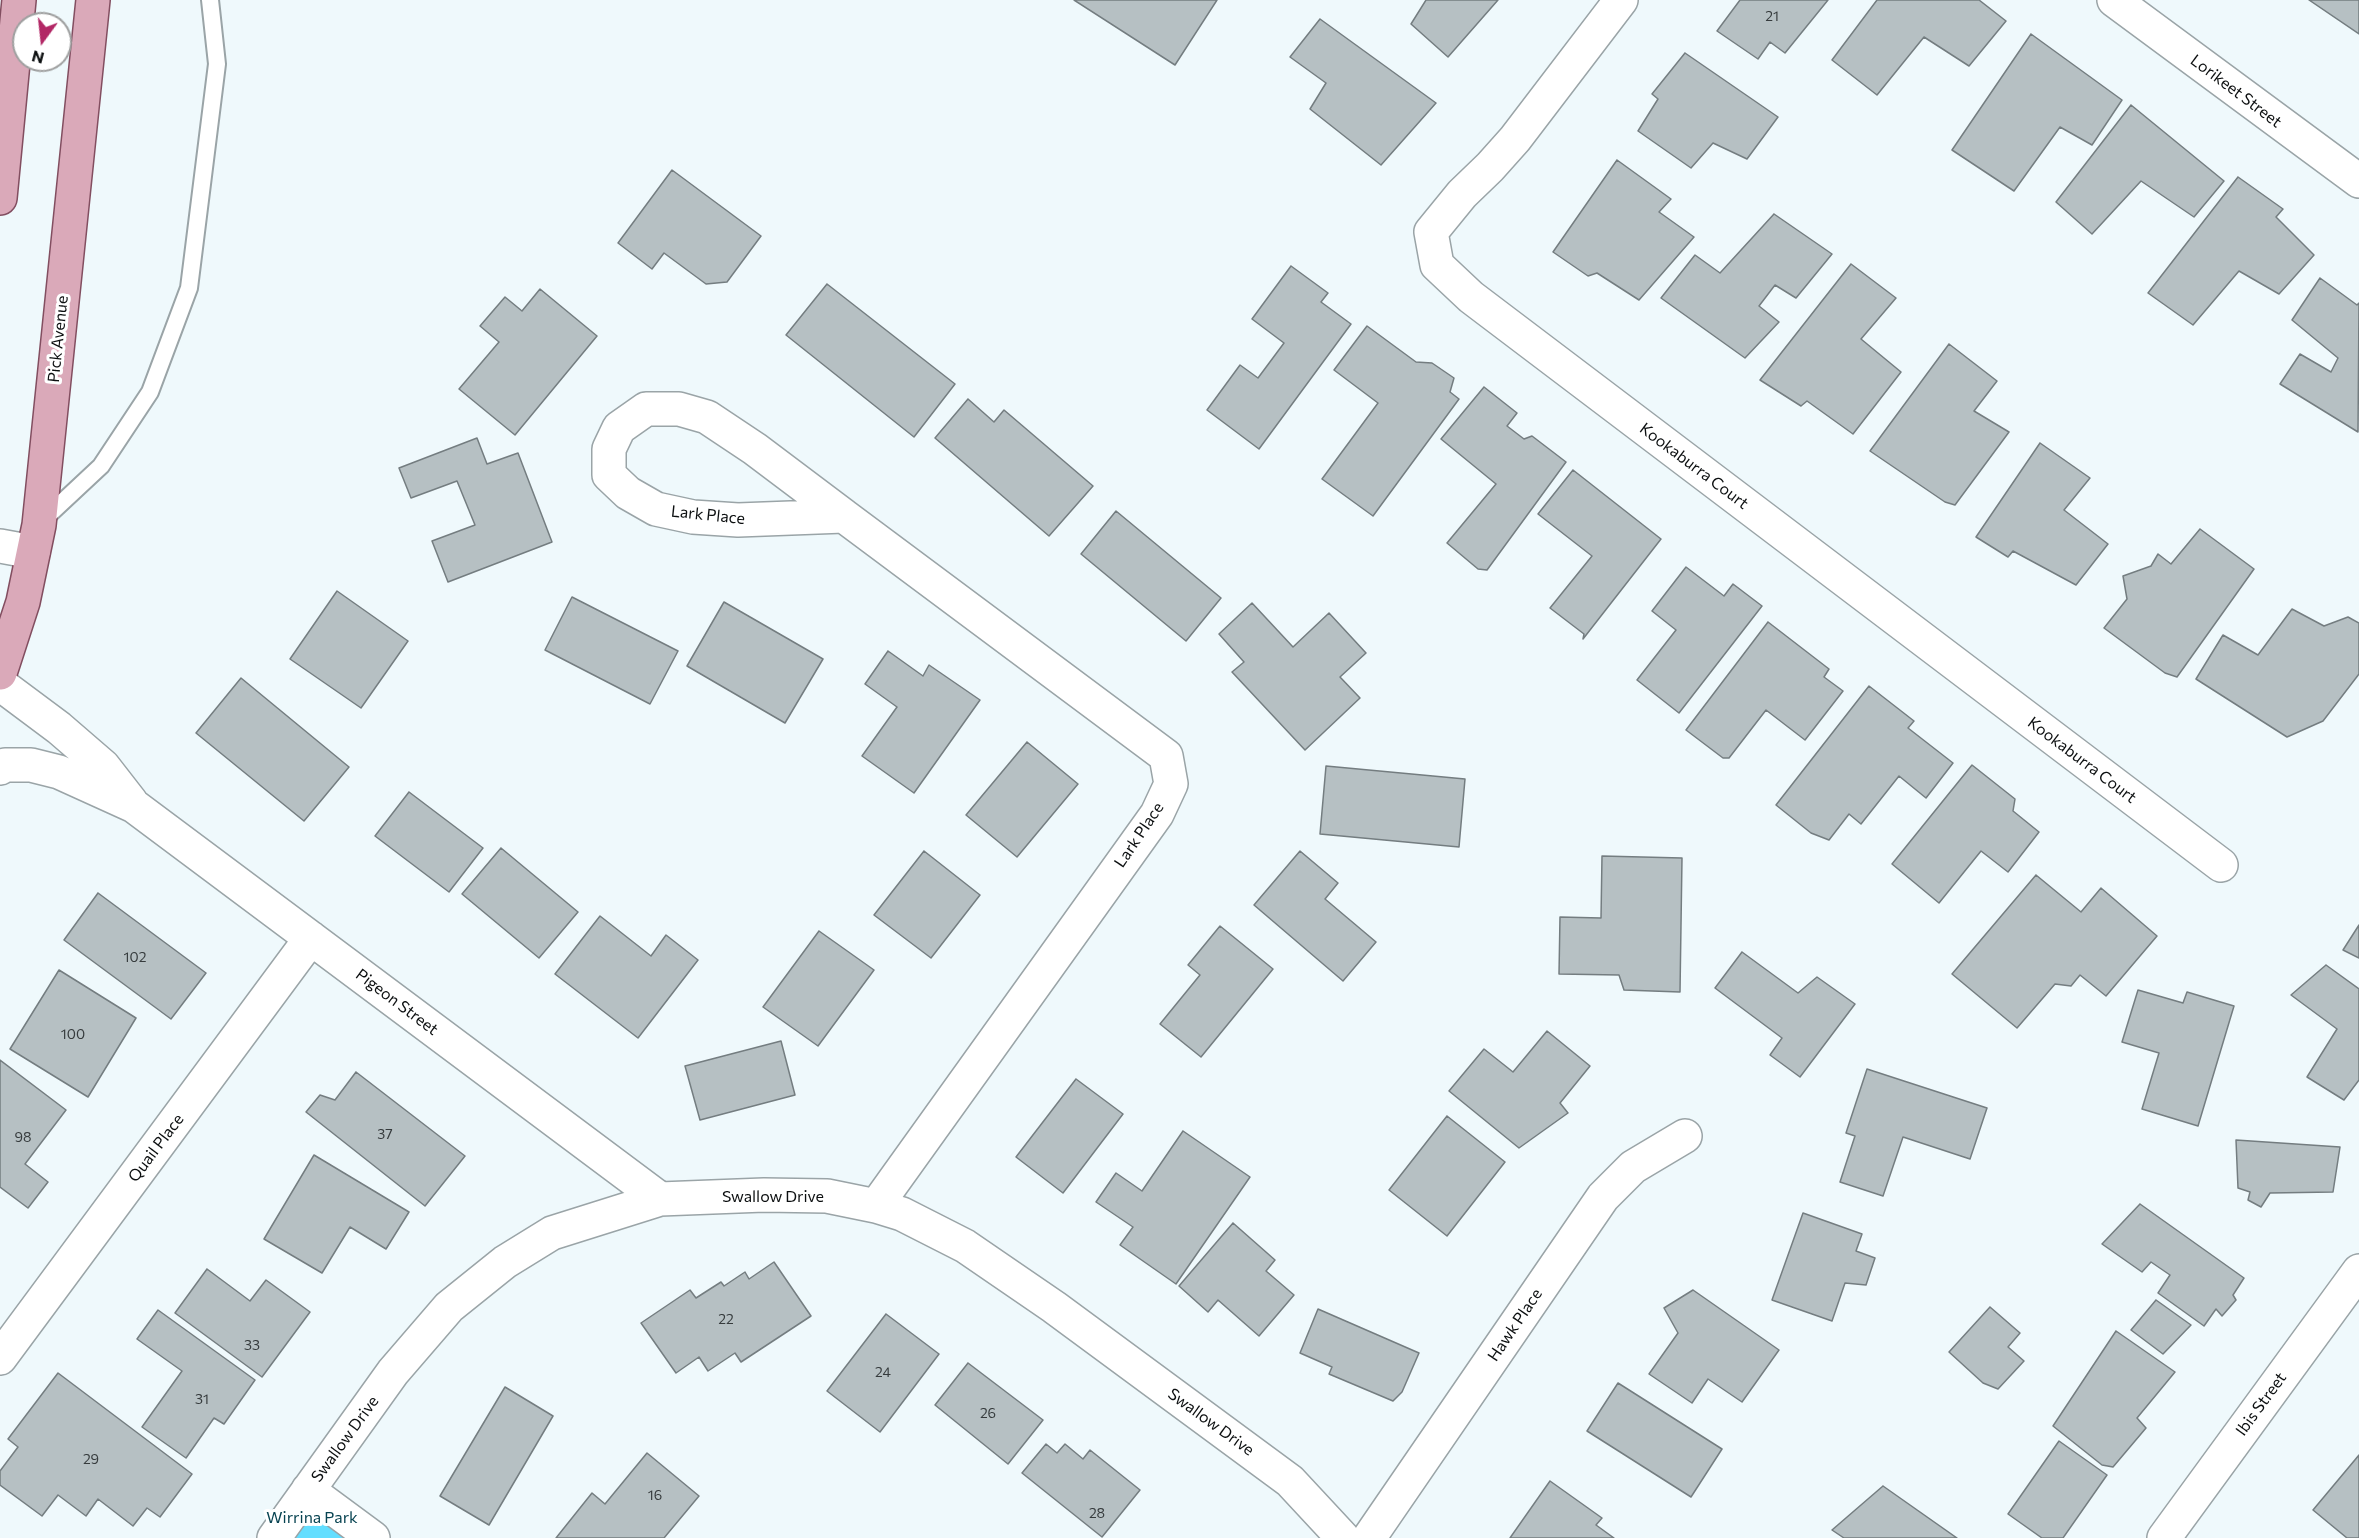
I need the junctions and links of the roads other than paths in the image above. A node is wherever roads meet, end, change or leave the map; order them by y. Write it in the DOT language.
graph roads {
  1 [pos="19,0"];
  2 [pos="93,0"];
  3 [pos="210,0"];
  4 [pos="1621,0"];
  5 [pos="2114,0"];
  6 [pos="2359,182"];
  7 [pos="0,198"];
  8 [pos="844,516"];
  9 [pos="36,538"];
  10 [pos="0,546"];
  11 [pos="0,674"];
  12 [pos="0,684"];
  13 [pos="0,768"];
  14 [pos="134,806"];
  15 [pos="2221,865"];
  16 [pos="311,938"];
  17 [pos="1685,1136"];
  18 [pos="660,1199"];
  19 [pos="876,1206"];
  20 [pos="2359,1271"];
  21 [pos="0,1358"];
  22 [pos="308,1490"];
  23 [pos="274,1538"];
  24 [pos="373,1538"];
  25 [pos="1343,1538"];
  26 [pos="1370,1538"];
  27 [pos="2164,1538"];
  1 -- 7 [label="main road"];
  2 -- 9 [label="main road, Pick Avenue"];
  3 -- 9 [label="lane"];
  4 -- 15 [label="street, Kookaburra Court"];
  5 -- 6 [label="street, Lorikeet Street"];
  8 -- 8 [label="street, Lark Place"];
  8 -- 19 [label="street, Lark Place"];
  9 -- 10 [label="street"];
  9 -- 11 [label="main road, Pick Avenue"];
  12 -- 14 [label="street, Pigeon Street"];
  13 -- 14 [label="street, Pigeon Street"];
  14 -- 16 [label="street, Pigeon Street"];
  16 -- 18 [label="street, Pigeon Street"];
  16 -- 21 [label="street, Quail Place"];
  17 -- 26 [label="street, Hawk Place"];
  18 -- 19 [label="street, Swallow Drive"];
  18 -- 22 [label="street, Swallow Drive"];
  19 -- 25 [label="street, Swallow Drive"];
  20 -- 27 [label="street, Ibis Street"];
  22 -- 23 [label="street, Swallow Drive"];
  22 -- 24 [label="street"];
}
